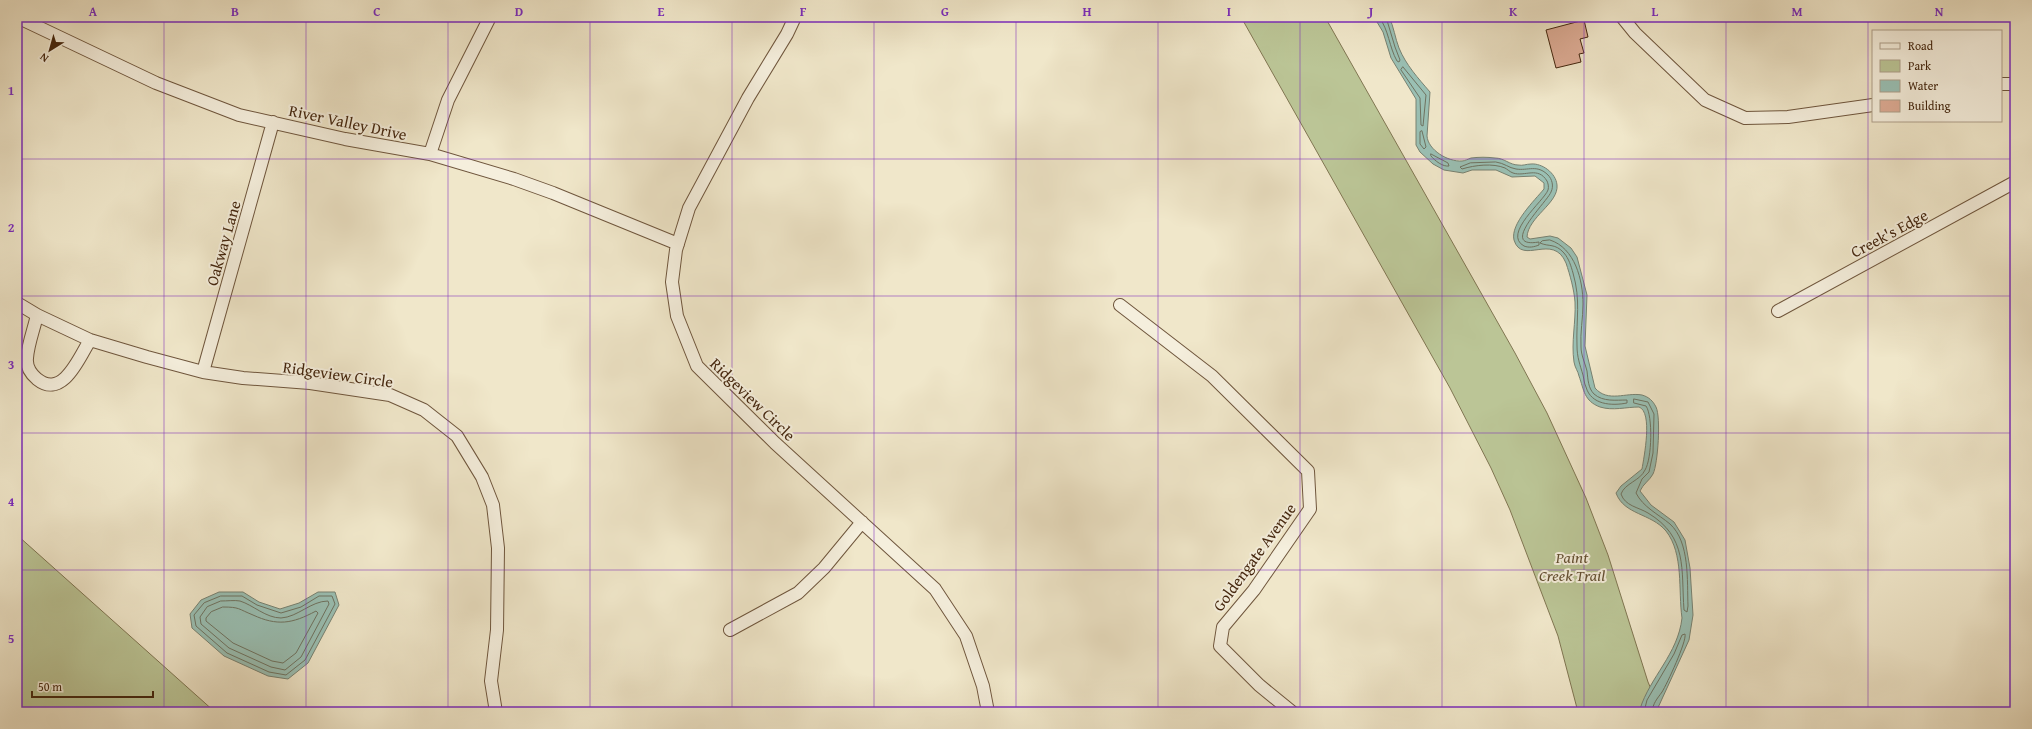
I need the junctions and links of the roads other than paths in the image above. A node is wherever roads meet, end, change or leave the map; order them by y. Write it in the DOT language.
graph roads {
  1 [pos="17,17"];
  2 [pos="490,17"];
  3 [pos="795,17"];
  4 [pos="1622,17"];
  5 [pos="2002,84"];
  6 [pos="2015,84"];
  7 [pos="1872,105"];
  8 [pos="273,122"];
  9 [pos="430,154"];
  10 [pos="2015,182"];
  11 [pos="678,244"];
  12 [pos="17,303"];
  13 [pos="1120,305"];
  14 [pos="1778,311"];
  15 [pos="37,315"];
  16 [pos="90,340"];
  17 [pos="203,372"];
  18 [pos="862,522"];
  19 [pos="730,630"];
  20 [pos="496,712"];
  21 [pos="988,712"];
  22 [pos="1292,712"];
  1 -- 8 [label="street, River Valley Drive"];
  2 -- 9 [label="street"];
  3 -- 11 [label="street, Ridgeview Circle"];
  4 -- 7 [label="street"];
  5 -- 6 [label="street"];
  8 -- 9 [label="street, River Valley Drive"];
  8 -- 17 [label="street, Oakway Lane"];
  9 -- 11 [label="street, River Valley Drive"];
  10 -- 14 [label="street, Creek's Edge"];
  11 -- 18 [label="street, Ridgeview Circle"];
  12 -- 15 [label="street, Ridgeview Circle"];
  13 -- 22 [label="street, Goldengate Avenue"];
  15 -- 16 [label="street, Ridgeview Circle"];
  15 -- 16 [label="street"];
  16 -- 17 [label="street, Ridgeview Circle"];
  17 -- 20 [label="street, Ridgeview Circle"];
  18 -- 19 [label="street"];
  18 -- 21 [label="street, Ridgeview Circle"];
}
